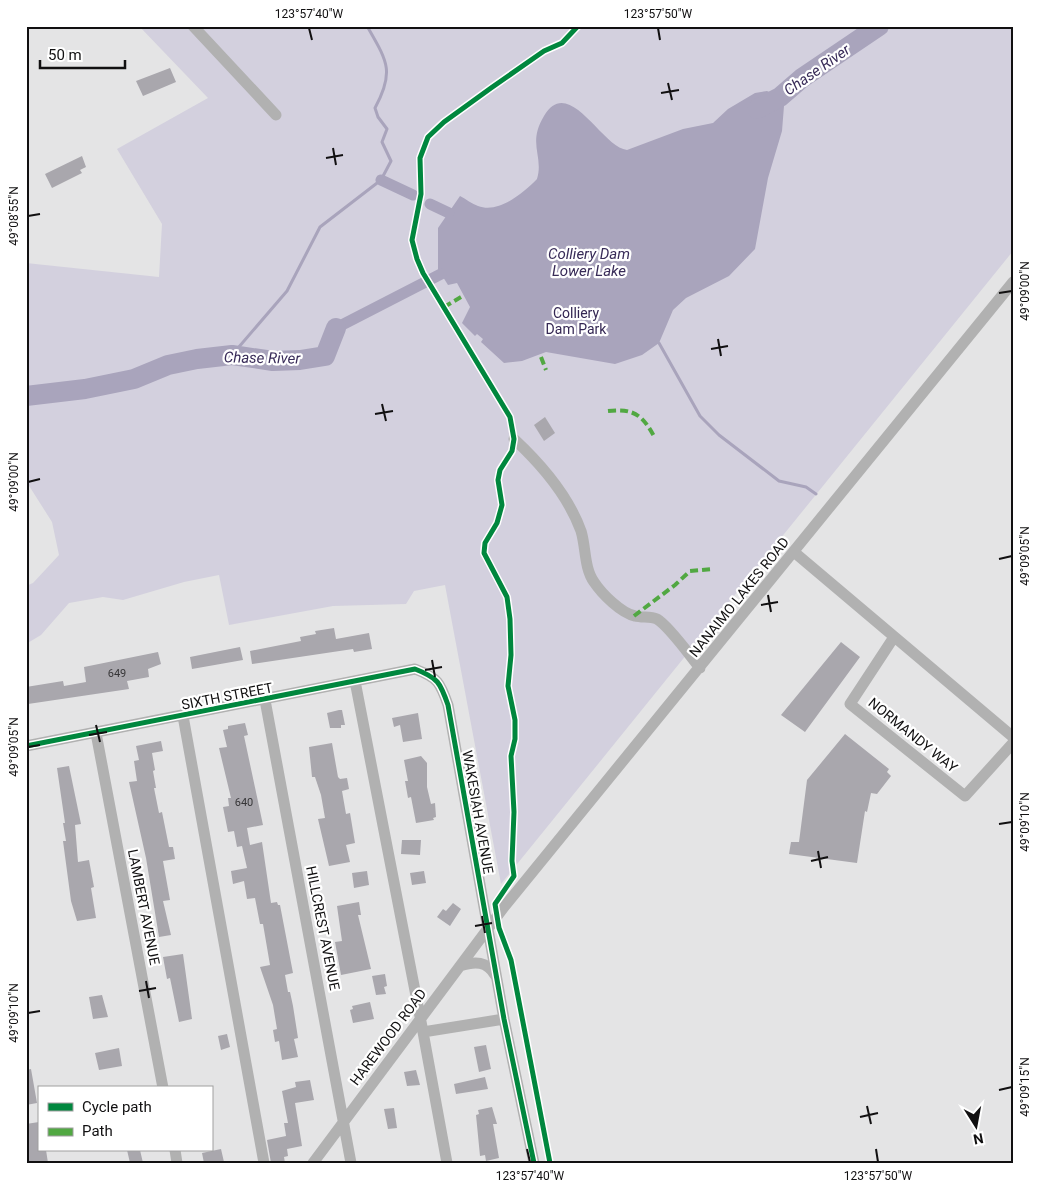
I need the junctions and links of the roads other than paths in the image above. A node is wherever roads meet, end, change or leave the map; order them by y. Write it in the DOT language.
graph roads {
  1 [pos="193,26"];
  2 [pos="276,116"];
  3 [pos="1013,282"];
  4 [pos="514,439"];
  5 [pos="794,552"];
  6 [pos="894,637"];
  7 [pos="700,668"];
  8 [pos="431,675"];
  9 [pos="355,681"];
  10 [pos="265,700"];
  11 [pos="183,716"];
  12 [pos="96,733"];
  13 [pos="1013,737"];
  14 [pos="1013,743"];
  15 [pos="26,746"];
  16 [pos="488,930"];
  17 [pos="460,966"];
  18 [pos="497,980"];
  19 [pos="504,1019"];
  20 [pos="420,1020"];
  21 [pos="423,1032"];
  22 [pos="163,1086"];
  23 [pos="344,1121"];
  24 [pos="264,1163"];
  25 [pos="313,1163"];
  26 [pos="352,1163"];
  27 [pos="447,1163"];
  28 [pos="534,1163"];
  1 -- 2 [label="street"];
  3 -- 5 [label="street, NANAIMO LAKES ROAD"];
  4 -- 7 [label="street"];
  5 -- 6 [label="street"];
  5 -- 7 [label="street, NANAIMO LAKES ROAD"];
  6 -- 13 [label="street"];
  6 -- 14 [label="street, NORMANDY WAY"];
  7 -- 16 [label="street, NANAIMO LAKES ROAD"];
  8 -- 9 [label="street, SIXTH STREET"];
  8 -- 16 [label="street, WAKESIAH AVENUE"];
  9 -- 10 [label="street, SIXTH STREET"];
  9 -- 20 [label="street"];
  10 -- 11 [label="street, SIXTH STREET"];
  10 -- 23 [label="street, HILLCREST AVENUE"];
  11 -- 12 [label="street, SIXTH STREET"];
  11 -- 24 [label="street"];
  12 -- 15 [label="street, SIXTH STREET"];
  12 -- 22 [label="street, LAMBERT AVENUE"];
  16 -- 17 [label="street, HAREWOOD ROAD"];
  16 -- 18 [label="street, WAKESIAH AVENUE"];
  17 -- 18 [label="street"];
  17 -- 20 [label="street, HAREWOOD ROAD"];
  18 -- 19 [label="street, WAKESIAH AVENUE"];
  19 -- 21 [label="street"];
  19 -- 28 [label="street, WAKESIAH AVENUE"];
  20 -- 21 [label="street"];
  20 -- 23 [label="street, HAREWOOD ROAD"];
  21 -- 27 [label="street"];
  23 -- 25 [label="street, HAREWOOD ROAD"];
  23 -- 26 [label="street, HILLCREST AVENUE"];
}
